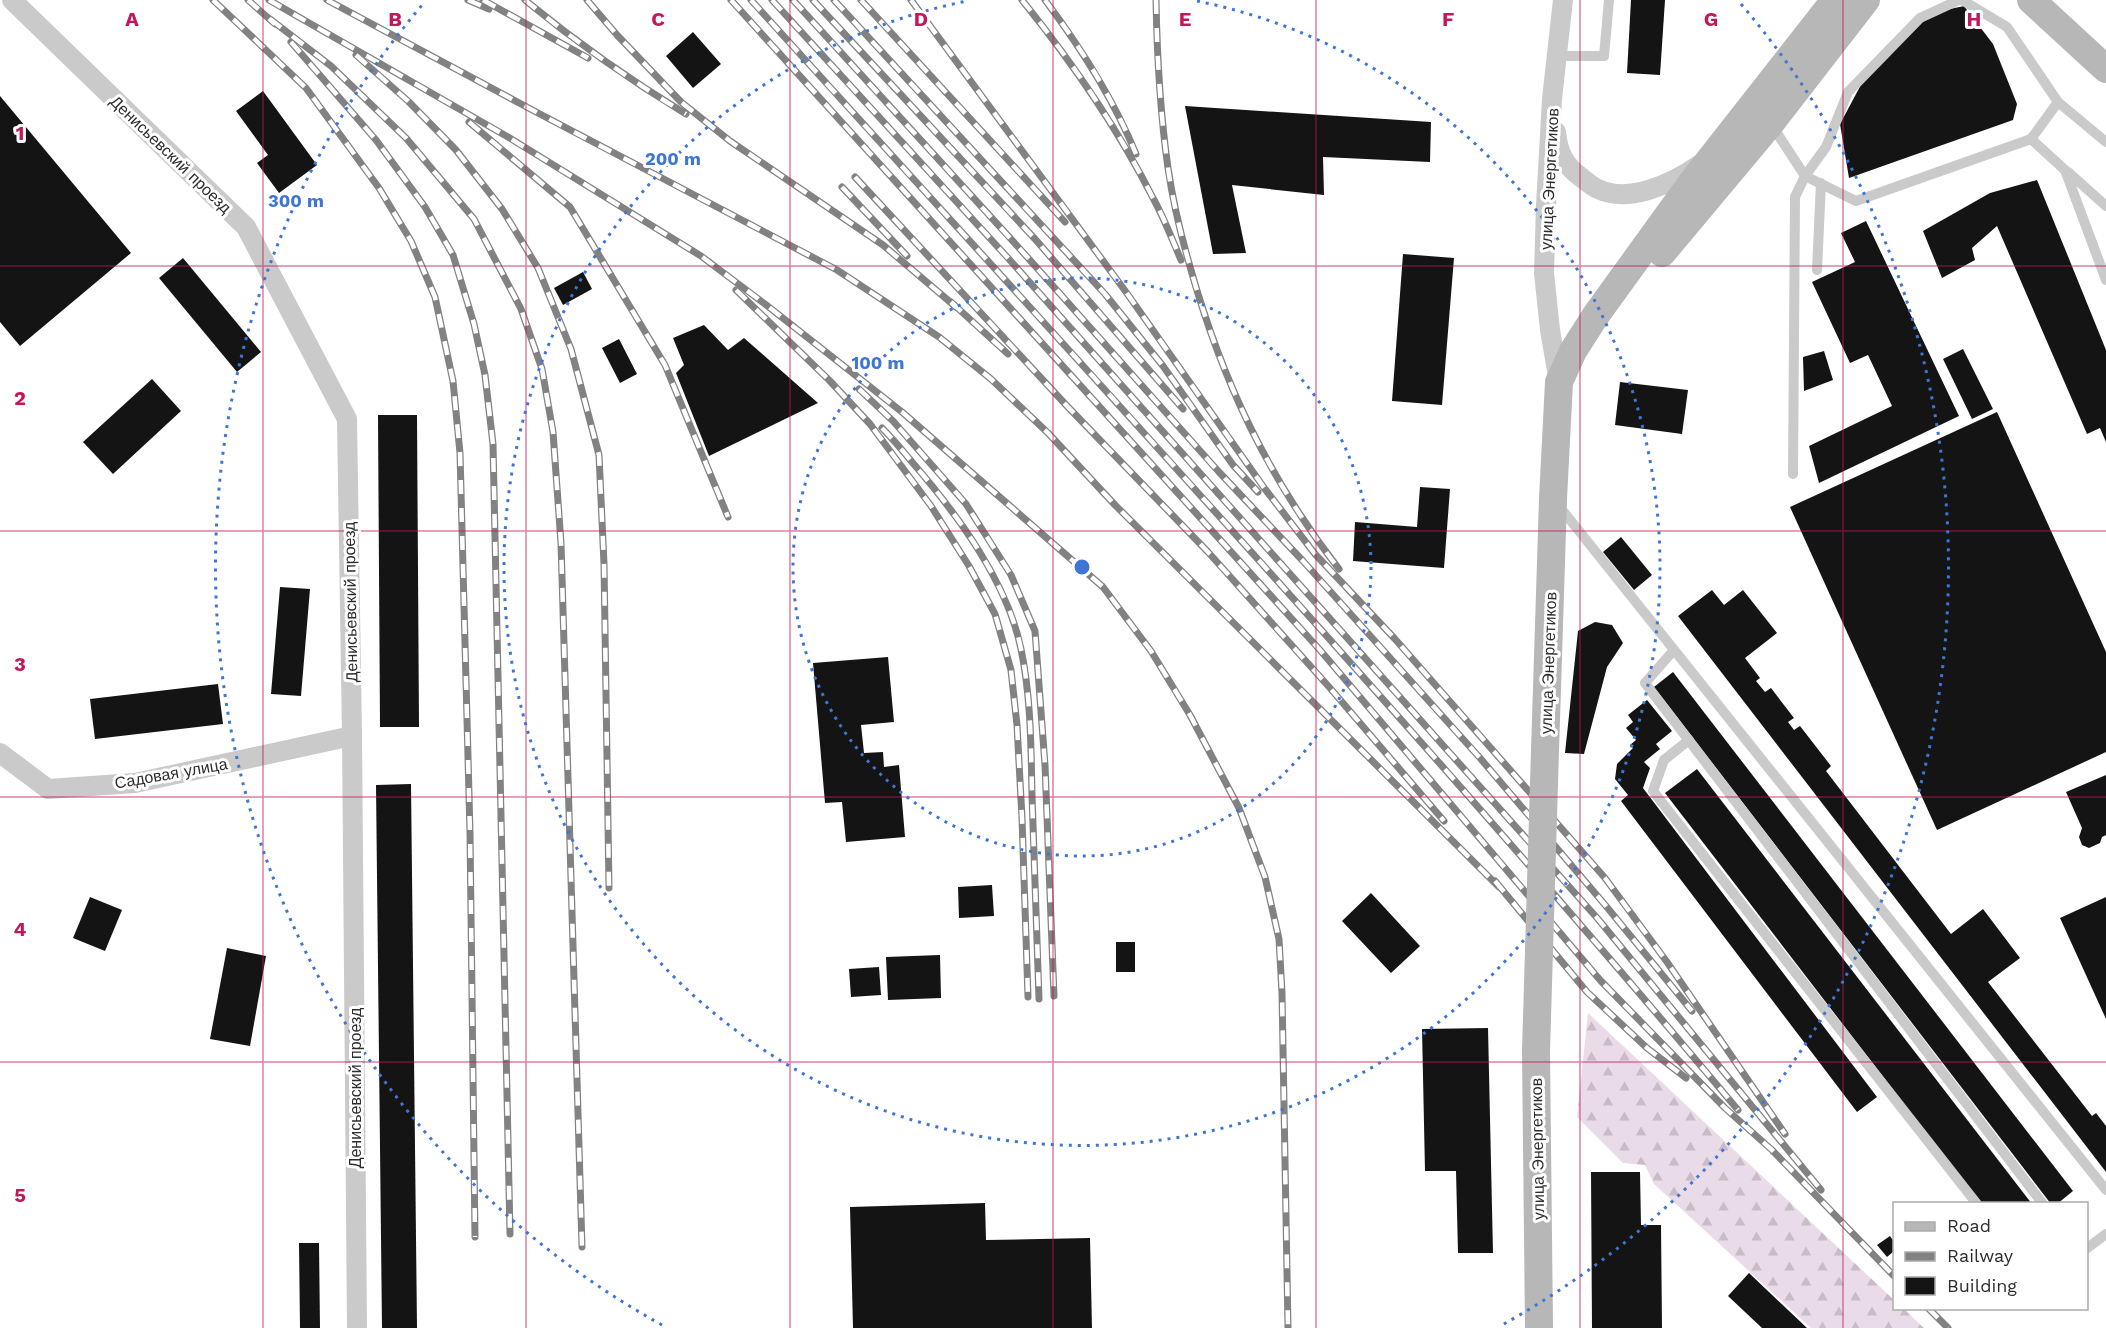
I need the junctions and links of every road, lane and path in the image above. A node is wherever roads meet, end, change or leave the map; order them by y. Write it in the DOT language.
graph roads {
  1 [pos="12,0"];
  2 [pos="1563,0"];
  3 [pos="1610,0"];
  4 [pos="1835,0"];
  5 [pos="1866,0"];
  6 [pos="1960,0"];
  7 [pos="2031,0"];
  8 [pos="2060,0"];
  9 [pos="2106,51"];
  10 [pos="1557,56"];
  11 [pos="2106,69"];
  12 [pos="1552,99"];
  13 [pos="2058,102"];
  14 [pos="1762,114"];
  15 [pos="2031,139"];
  16 [pos="2106,142"];
  17 [pos="1717,153"];
  18 [pos="2065,170"];
  19 [pos="1805,176"];
  20 [pos="1821,183"];
  21 [pos="2106,206"];
  22 [pos="1817,270"];
  23 [pos="2106,280"];
  24 [pos="1559,382"];
  25 [pos="1793,474"];
  26 [pos="1553,499"];
  27 [pos="1674,650"];
  28 [pos="352,736"];
  29 [pos="1689,740"];
  30 [pos="0,753"];
  31 [pos="2106,1190"];
  32 [pos="1976,1202"];
  33 [pos="2042,1202"];
  34 [pos="2106,1234"];
  35 [pos="2088,1248"];
  36 [pos="357,1328"];
  37 [pos="1539,1328"];
  1 -- 28 [label="street, Денисьевский проезд"];
  2 -- 10 [label="street, улица Энергетиков"];
  3 -- 10 [label="lane"];
  4 -- 14 [label="main road"];
  5 -- 14 [label="main road"];
  6 -- 13 [label="lane"];
  6 -- 19 [label="lane"];
  7 -- 11 [label="main road"];
  8 -- 9 [label="main road"];
  10 -- 12 [label="street, улица Энергетиков"];
  12 -- 17 [label="street"];
  12 -- 24 [label="street, улица Энергетиков"];
  13 -- 15 [label="lane"];
  13 -- 16 [label="lane"];
  14 -- 17 [label="main road"];
  14 -- 19 [label="lane"];
  14 -- 24 [label="main road"];
  15 -- 18 [label="lane"];
  15 -- 20 [label="lane"];
  17 -- 24 [label="main road"];
  18 -- 21 [label="lane"];
  18 -- 23 [label="lane"];
  19 -- 20 [label="lane"];
  19 -- 25 [label="lane"];
  20 -- 22 [label="lane"];
  24 -- 26 [label="main road, улица Энергетиков"];
  26 -- 27 [label="lane"];
  26 -- 37 [label="main road, улица Энергетиков, bridge"];
  27 -- 29 [label="lane"];
  27 -- 31 [label="lane"];
  28 -- 30 [label="street, Садовая улица"];
  28 -- 36 [label="street, Денисьевский проезд"];
  29 -- 32 [label="lane"];
  29 -- 33 [label="lane"];
  34 -- 35 [label="lane"];
}
